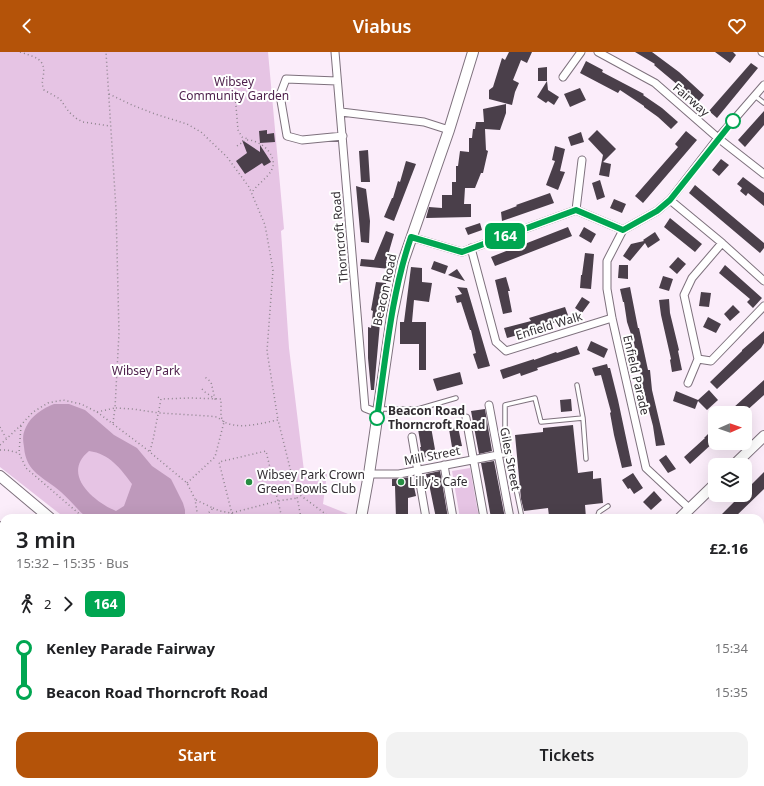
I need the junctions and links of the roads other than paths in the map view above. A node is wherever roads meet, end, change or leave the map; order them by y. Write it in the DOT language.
graph roads {
  1 [pos="335,52"];
  2 [pos="473,52"];
  3 [pos="581,52"];
  4 [pos="598,52"];
  5 [pos="563,77"];
  6 [pos="337,81"];
  7 [pos="764,85"];
  8 [pos="755,96"];
  9 [pos="764,103"];
  10 [pos="341,112"];
  11 [pos="449,130"];
  12 [pos="343,136"];
  13 [pos="718,138"];
  14 [pos="582,160"];
  15 [pos="764,174"];
  16 [pos="670,200"];
  17 [pos="576,210"];
  18 [pos="623,230"];
  19 [pos="411,237"];
  20 [pos="722,243"];
  21 [pos="471,248"];
  22 [pos="764,281"];
  23 [pos="764,306"];
  24 [pos="612,318"];
  25 [pos="698,359"];
  26 [pos="688,383"];
  27 [pos="577,385"];
  28 [pos="456,398"];
  29 [pos="489,405"];
  30 [pos="378,411"];
  31 [pos="466,418"];
  32 [pos="583,418"];
  33 [pos="764,436"];
  34 [pos="412,437"];
  35 [pos="498,455"];
  36 [pos="509,455"];
  37 [pos="741,458"];
  38 [pos="586,459"];
  39 [pos="474,460"];
  40 [pos="444,466"];
  41 [pos="418,470"];
  42 [pos="369,474"];
  43 [pos="0,476"];
  44 [pos="708,491"];
  45 [pos="608,506"];
  46 [pos="690,508"];
  47 [pos="45,514"];
  48 [pos="362,514"];
  49 [pos="425,514"];
  50 [pos="452,514"];
  51 [pos="483,514"];
  52 [pos="509,514"];
  53 [pos="521,514"];
  54 [pos="598,514"];
  55 [pos="684,514"];
  1 -- 6 [label="street, Thorncroft Road"];
  2 -- 11 [label="main road, Beacon Road"];
  3 -- 5 [label="street"];
  4 -- 13 [label="street, Fairway"];
  6 -- 10 [label="street, Thorncroft Road"];
  6 -- 12 [label="street"];
  7 -- 8 [label="street"];
  8 -- 9 [label="lane"];
  8 -- 13 [label="street"];
  10 -- 11 [label="street"];
  10 -- 12 [label="street, Thorncroft Road"];
  11 -- 19 [label="main road, Beacon Road"];
  12 -- 30 [label="street, Thorncroft Road"];
  13 -- 15 [label="street, Fairway"];
  13 -- 16 [label="street"];
  14 -- 17 [label="street"];
  16 -- 18 [label="street"];
  16 -- 20 [label="street"];
  17 -- 18 [label="street"];
  17 -- 21 [label="street"];
  18 -- 24 [label="street, Enfield Parade"];
  19 -- 21 [label="street"];
  19 -- 30 [label="main road, Beacon Road"];
  20 -- 22 [label="street"];
  20 -- 25 [label="street"];
  21 -- 24 [label="street, Enfield Walk"];
  23 -- 25 [label="street"];
  24 -- 46 [label="street, Enfield Parade"];
  25 -- 26 [label="street"];
  27 -- 32 [label="lane"];
  28 -- 30 [label="lane"];
  29 -- 35 [label="street, Giles Street"];
  30 -- 42 [label="main road, Beacon Road"];
  31 -- 39 [label="street"];
  32 -- 36 [label="lane"];
  32 -- 38 [label="lane"];
  33 -- 37 [label="main road"];
  34 -- 41 [label="street"];
  35 -- 36 [label="lane"];
  35 -- 39 [label="street, Mill Street"];
  35 -- 52 [label="street, Giles Street"];
  36 -- 53 [label="lane"];
  39 -- 40 [label="street, Mill Street"];
  39 -- 51 [label="street"];
  40 -- 41 [label="street, Mill Street"];
  40 -- 50 [label="street"];
  41 -- 42 [label="street, Mill Street"];
  41 -- 49 [label="street"];
  42 -- 48 [label="main road, Beacon Road"];
  43 -- 47 [label="main road"];
  44 -- 46 [label="main road"];
  45 -- 54 [label="lane"];
  46 -- 55 [label="main road"];
}
